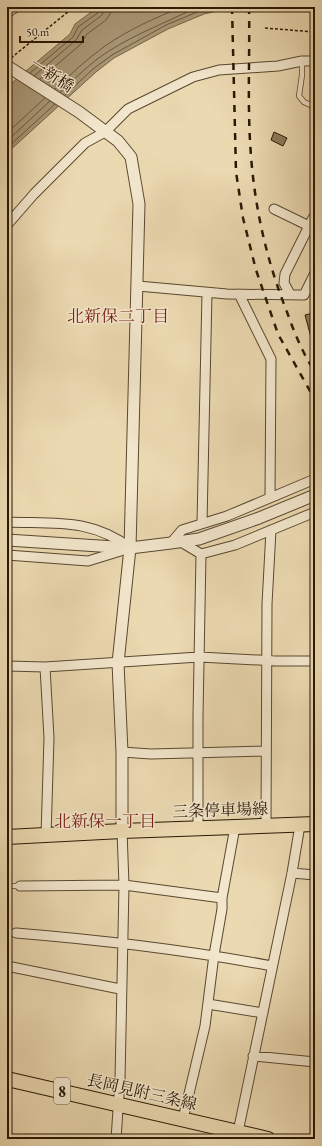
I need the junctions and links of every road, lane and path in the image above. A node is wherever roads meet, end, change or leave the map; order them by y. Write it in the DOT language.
graph roads {
  1 [pos="9,7"];
  2 [pos="16,7"];
  3 [pos="74,7"];
  4 [pos="7,10"];
  5 [pos="7,14"];
  6 [pos="265,28"];
  7 [pos="315,32"];
  8 [pos="302,61"];
  9 [pos="7,62"];
  10 [pos="315,62"];
  11 [pos="7,66"];
  12 [pos="315,107"];
  13 [pos="105,132"];
  14 [pos="274,209"];
  15 [pos="7,225"];
  16 [pos="315,273"];
  17 [pos="138,286"];
  18 [pos="206,292"];
  19 [pos="239,294"];
  20 [pos="290,294"];
  21 [pos="315,479"];
  22 [pos="315,495"];
  23 [pos="270,497"];
  24 [pos="315,512"];
  25 [pos="7,522"];
  26 [pos="202,523"];
  27 [pos="271,530"];
  28 [pos="7,540"];
  29 [pos="176,542"];
  30 [pos="130,548"];
  31 [pos="201,554"];
  32 [pos="7,555"];
  33 [pos="199,657"];
  34 [pos="267,660"];
  35 [pos="315,661"];
  36 [pos="118,663"];
  37 [pos="7,666"];
  38 [pos="45,667"];
  39 [pos="122,752"];
  40 [pos="197,752"];
  41 [pos="265,752"];
  42 [pos="315,824"];
  43 [pos="300,825"];
  44 [pos="266,826"];
  45 [pos="235,827"];
  46 [pos="198,828"];
  47 [pos="122,831"];
  48 [pos="46,836"];
  49 [pos="7,837"];
  50 [pos="292,873"];
  51 [pos="315,875"];
  52 [pos="124,885"];
  53 [pos="7,886"];
  54 [pos="20,886"];
  55 [pos="222,898"];
  56 [pos="11,932"];
  57 [pos="122,942"];
  58 [pos="214,955"];
  59 [pos="7,966"];
  60 [pos="272,966"];
  61 [pos="120,989"];
  62 [pos="208,1004"];
  63 [pos="263,1013"];
  64 [pos="253,1056"];
  65 [pos="315,1062"];
  66 [pos="7,1079"];
  67 [pos="118,1103"];
  68 [pos="183,1119"];
  69 [pos="228,1133"];
  70 [pos="116,1139"];
  71 [pos="268,1139"];
  1 -- 4 [label="street"];
  2 -- 5 [label="street"];
  3 -- 9 [label="path"];
  6 -- 7 [label="path"];
  8 -- 10 [label="street"];
  8 -- 12 [label="lane"];
  8 -- 13 [label="street"];
  11 -- 13 [label="street, 一新橋"];
  13 -- 15 [label="street"];
  13 -- 17 [label="street, 一新橋"];
  14 -- 20 [label="street"];
  16 -- 20 [label="street"];
  17 -- 18 [label="street"];
  17 -- 30 [label="street, 一新橋"];
  18 -- 19 [label="street"];
  18 -- 26 [label="street"];
  19 -- 20 [label="street"];
  19 -- 23 [label="street"];
  21 -- 23 [label="street"];
  22 -- 29 [label="street"];
  23 -- 26 [label="street"];
  24 -- 27 [label="street"];
  25 -- 30 [label="street"];
  26 -- 29 [label="street"];
  27 -- 31 [label="street"];
  27 -- 34 [label="street"];
  28 -- 30 [label="street"];
  29 -- 30 [label="street"];
  29 -- 31 [label="street"];
  30 -- 32 [label="street"];
  30 -- 36 [label="street, 一新橋"];
  31 -- 33 [label="street"];
  33 -- 34 [label="street"];
  33 -- 36 [label="street"];
  33 -- 40 [label="street"];
  34 -- 35 [label="street"];
  34 -- 41 [label="street"];
  36 -- 38 [label="street"];
  36 -- 39 [label="street, 一新橋"];
  37 -- 38 [label="street"];
  38 -- 48 [label="street"];
  39 -- 40 [label="street"];
  39 -- 47 [label="street, 一新橋"];
  40 -- 41 [label="street"];
  40 -- 46 [label="street"];
  41 -- 44 [label="street"];
  42 -- 43 [label="main road, 三条停車場線"];
  43 -- 44 [label="main road, 三条停車場線"];
  43 -- 50 [label="street"];
  44 -- 45 [label="main road, 三条停車場線"];
  45 -- 46 [label="main road, 三条停車場線"];
  45 -- 55 [label="street"];
  46 -- 47 [label="main road, 三条停車場線"];
  47 -- 48 [label="main road, 三条停車場線"];
  47 -- 52 [label="street"];
  48 -- 49 [label="main road, 三条停車場線"];
  50 -- 51 [label="street"];
  50 -- 60 [label="street"];
  52 -- 54 [label="street"];
  52 -- 55 [label="street"];
  52 -- 57 [label="street"];
  53 -- 54 [label="lane"];
  55 -- 58 [label="street"];
  56 -- 57 [label="street"];
  57 -- 58 [label="street"];
  57 -- 61 [label="street"];
  58 -- 60 [label="street"];
  58 -- 62 [label="street"];
  59 -- 61 [label="street"];
  60 -- 63 [label="street"];
  61 -- 67 [label="street"];
  62 -- 63 [label="street"];
  62 -- 68 [label="street"];
  63 -- 64 [label="street"];
  64 -- 65 [label="street"];
  64 -- 69 [label="street"];
  66 -- 67 [label="main road, 長岡見附三条線 / 8"];
  67 -- 68 [label="main road, 長岡見附三条線 / 8"];
  67 -- 70 [label="street"];
  68 -- 69 [label="main road, 長岡見附三条線 / 8"];
  69 -- 71 [label="main road, 長岡見附三条線 / 8"];
}
